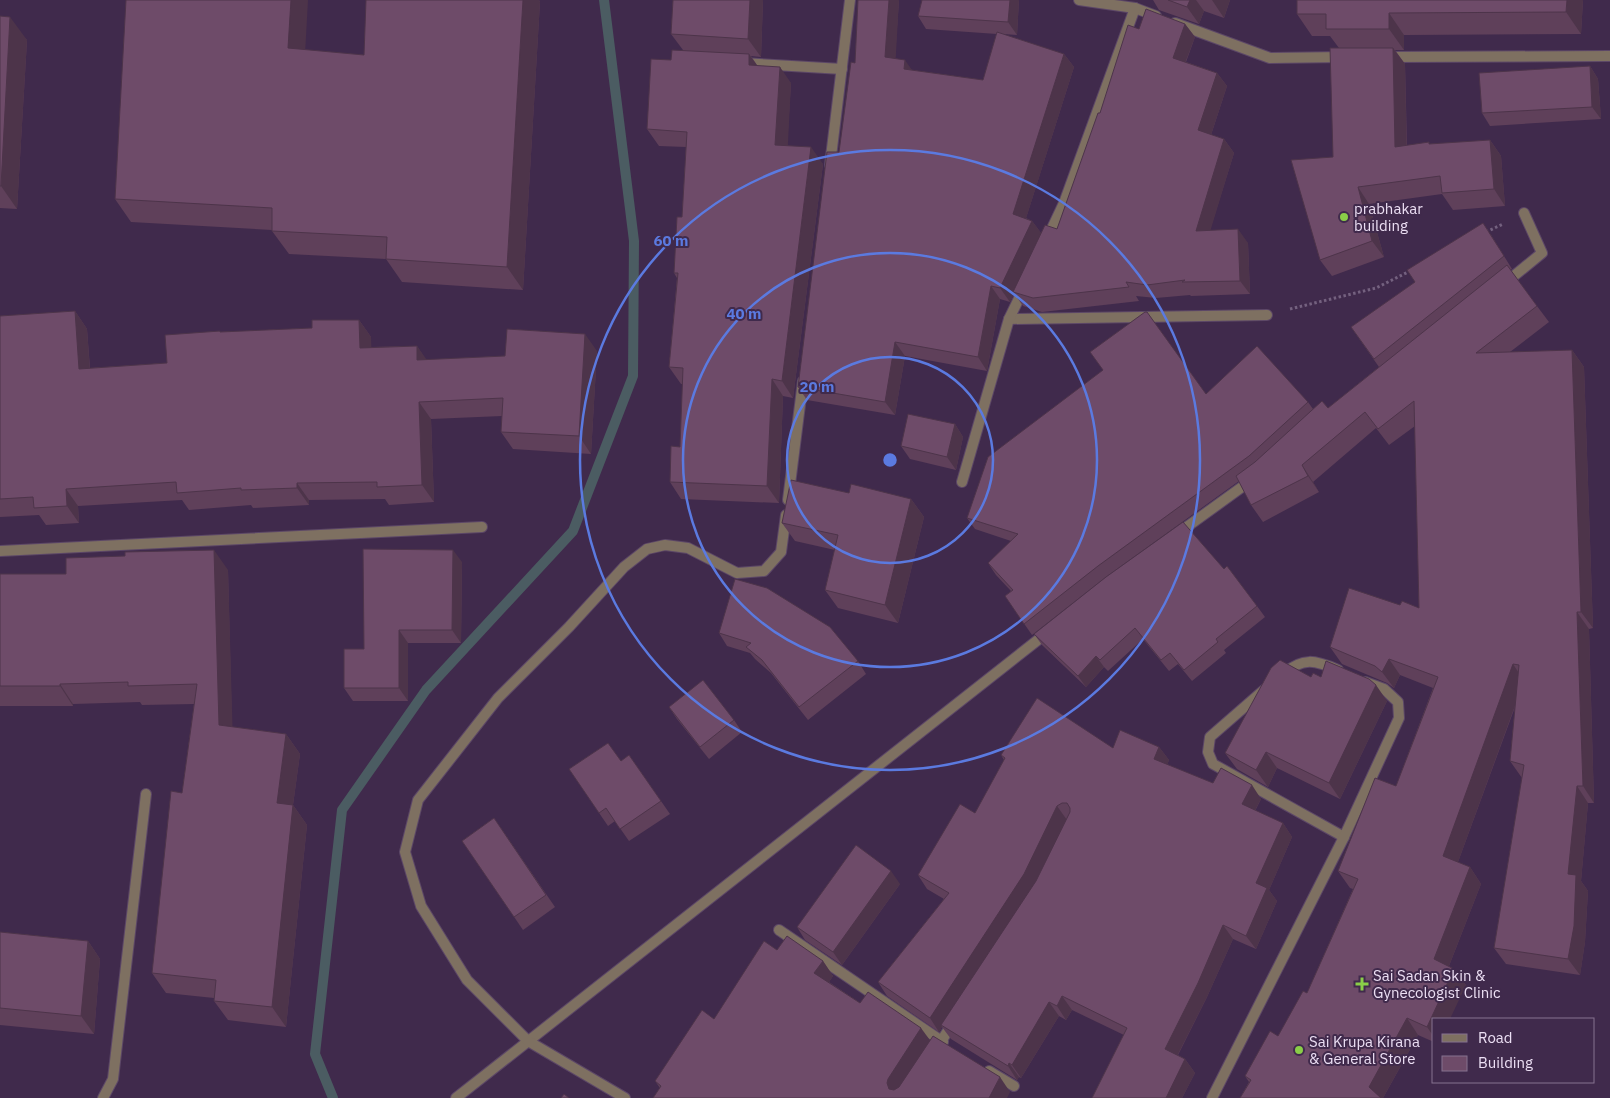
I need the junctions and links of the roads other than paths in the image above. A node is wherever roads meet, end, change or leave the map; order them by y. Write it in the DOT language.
graph roads {
  1 [pos="850,0"];
  2 [pos="1079,0"];
  3 [pos="1135,8"];
  4 [pos="1610,56"];
  5 [pos="1350,57"];
  6 [pos="1380,57"];
  7 [pos="736,62"];
  8 [pos="842,68"];
  9 [pos="828,177"];
  10 [pos="1524,213"];
  11 [pos="1043,247"];
  12 [pos="1030,274"];
  13 [pos="1499,289"];
  14 [pos="1267,315"];
  15 [pos="1009,319"];
  16 [pos="804,375"];
  17 [pos="1262,473"];
  18 [pos="962,482"];
  19 [pos="482,527"];
  20 [pos="1166,542"];
  21 [pos="0,551"];
  22 [pos="1056,626"];
  23 [pos="146,794"];
  24 [pos="1344,836"];
  25 [pos="779,930"];
  26 [pos="962,1010"];
  27 [pos="528,1041"];
  28 [pos="945,1044"];
  29 [pos="930,1058"];
  30 [pos="982,1066"];
  31 [pos="1014,1086"];
  32 [pos="102,1098"];
  33 [pos="456,1098"];
  34 [pos="625,1098"];
  35 [pos="1212,1098"];
  1 -- 8 [label="street"];
  2 -- 3 [label="street"];
  3 -- 5 [label="street"];
  3 -- 11 [label="street"];
  4 -- 6 [label="street"];
  7 -- 8 [label="street"];
  8 -- 9 [label="street"];
  10 -- 13 [label="street"];
  12 -- 15 [label="street"];
  14 -- 15 [label="street"];
  15 -- 18 [label="street"];
  16 -- 27 [label="street"];
  17 -- 20 [label="street"];
  19 -- 21 [label="street"];
  22 -- 27 [label="street"];
  23 -- 32 [label="street"];
  24 -- 24 [label="street"];
  24 -- 35 [label="street"];
  25 -- 28 [label="street"];
  26 -- 28 [label="street"];
  27 -- 33 [label="street"];
  27 -- 34 [label="street"];
  28 -- 29 [label="street"];
  30 -- 31 [label="street"];
}
